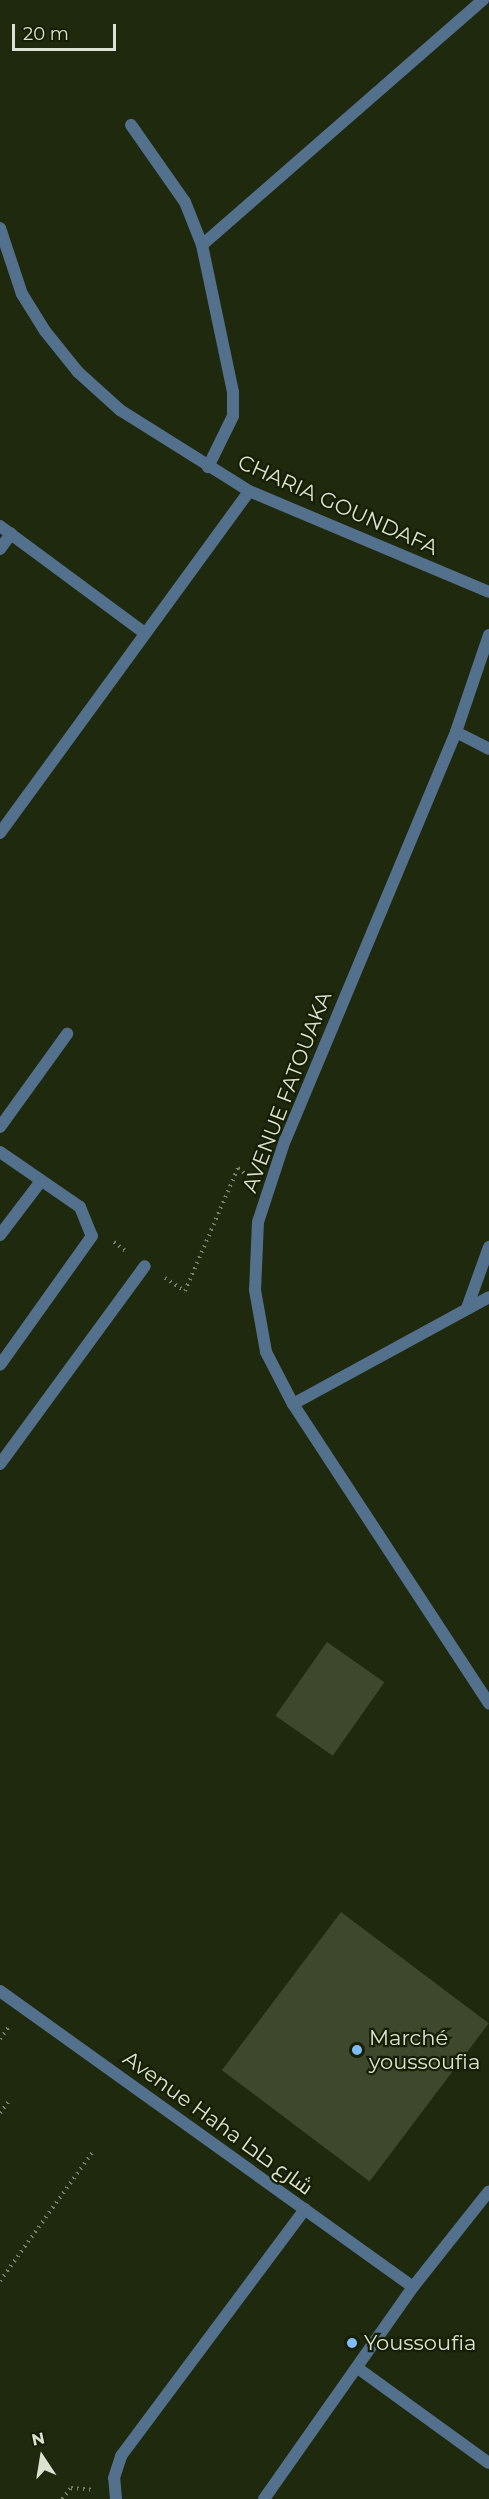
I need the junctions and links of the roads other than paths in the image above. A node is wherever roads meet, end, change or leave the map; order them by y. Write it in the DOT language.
graph roads {
  1 [pos="483,0"];
  2 [pos="131,124"];
  3 [pos="0,228"];
  4 [pos="202,245"];
  5 [pos="208,467"];
  6 [pos="249,491"];
  7 [pos="0,526"];
  8 [pos="11,534"];
  9 [pos="0,549"];
  10 [pos="489,591"];
  11 [pos="143,632"];
  12 [pos="489,635"];
  13 [pos="456,732"];
  14 [pos="489,749"];
  15 [pos="0,833"];
  16 [pos="67,1034"];
  17 [pos="0,1127"];
  18 [pos="0,1152"];
  19 [pos="41,1181"];
  20 [pos="0,1235"];
  21 [pos="489,1247"];
  22 [pos="144,1266"];
  23 [pos="489,1297"];
  24 [pos="466,1308"];
  25 [pos="0,1365"];
  26 [pos="294,1404"];
  27 [pos="0,1464"];
  28 [pos="489,1703"];
  29 [pos="0,1991"];
  30 [pos="489,2191"];
  31 [pos="305,2209"];
  32 [pos="413,2287"];
  33 [pos="359,2368"];
  34 [pos="489,2463"];
  35 [pos="116,2495"];
  36 [pos="264,2499"];
  1 -- 4 [label="street"];
  2 -- 4 [label="street"];
  3 -- 5 [label="street, CHARIA GOUNDAFA"];
  4 -- 5 [label="street"];
  5 -- 6 [label="street, CHARIA GOUNDAFA"];
  6 -- 10 [label="street, CHARIA GOUNDAFA"];
  6 -- 11 [label="street"];
  7 -- 8 [label="street"];
  8 -- 9 [label="street"];
  8 -- 11 [label="street"];
  11 -- 15 [label="street"];
  12 -- 13 [label="street, AVENUE FATOUAKA"];
  13 -- 14 [label="street"];
  13 -- 26 [label="street, AVENUE FATOUAKA"];
  16 -- 17 [label="street"];
  18 -- 19 [label="street"];
  19 -- 20 [label="street"];
  19 -- 25 [label="street"];
  21 -- 24 [label="street"];
  22 -- 27 [label="street"];
  23 -- 24 [label="street"];
  24 -- 26 [label="street"];
  26 -- 28 [label="street, AVENUE FATOUAKA"];
  29 -- 31 [label="street, Avenue Haha شارع حاحا"];
  30 -- 32 [label="street"];
  31 -- 32 [label="street, Avenue Haha شارع حاحا"];
  31 -- 35 [label="street"];
  32 -- 33 [label="street"];
  33 -- 34 [label="street"];
  33 -- 36 [label="street"];
}
